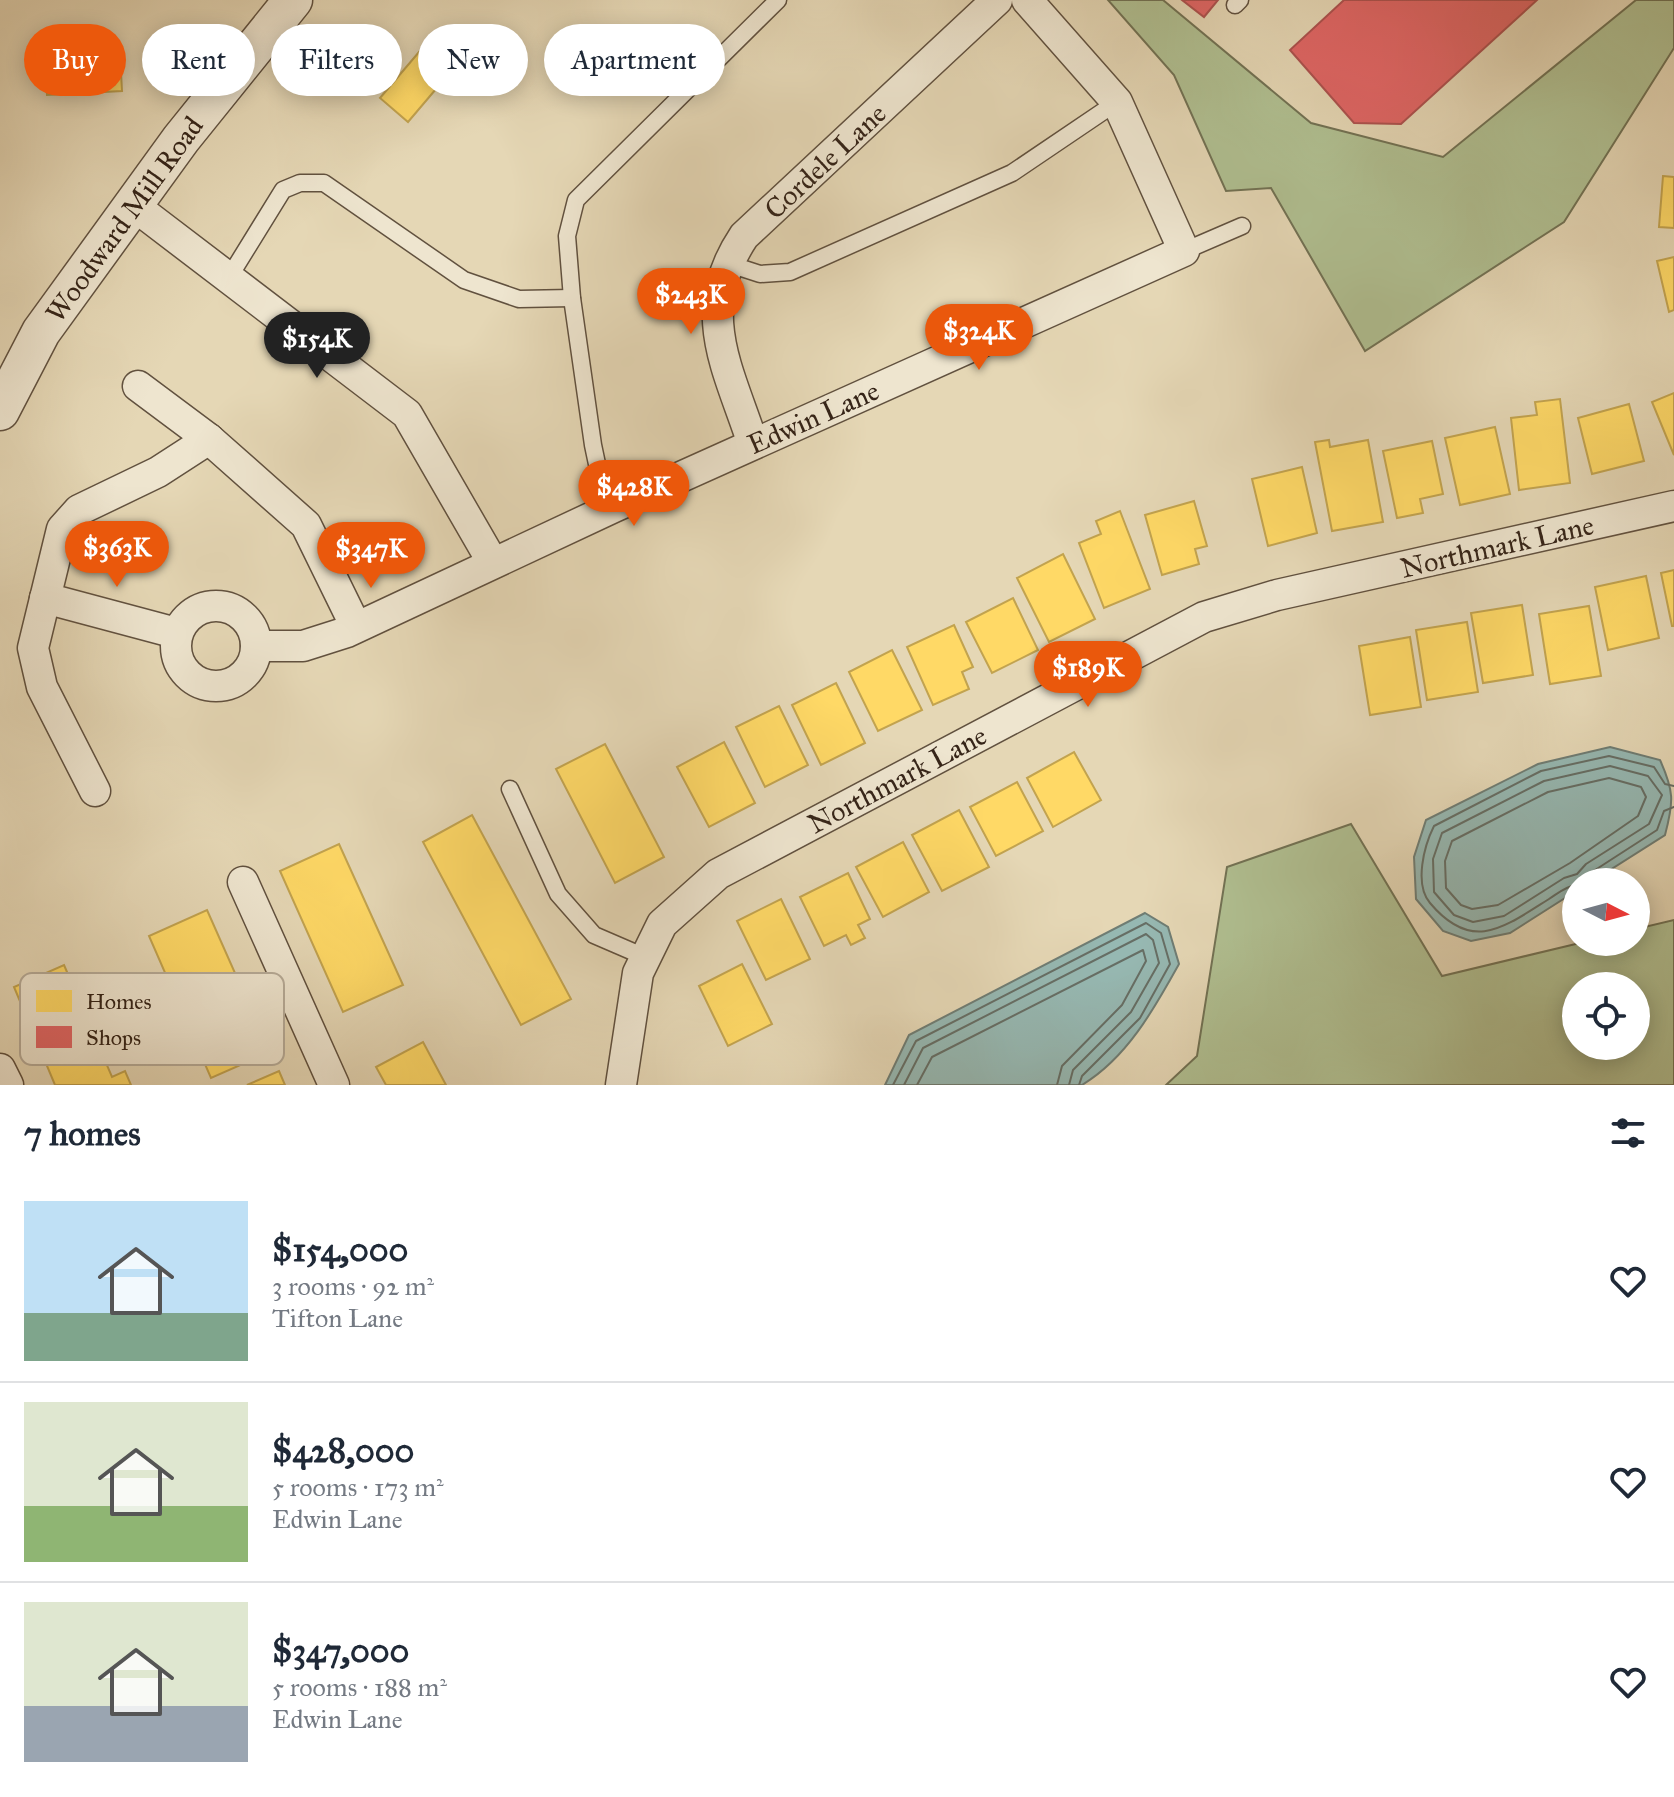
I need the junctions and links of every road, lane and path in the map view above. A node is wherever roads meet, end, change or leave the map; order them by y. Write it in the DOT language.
graph roads {
  1 [pos="293,0"];
  2 [pos="778,0"];
  3 [pos="997,0"];
  4 [pos="1027,0"];
  5 [pos="1117,102"];
  6 [pos="133,205"];
  7 [pos="1242,226"];
  8 [pos="1184,251"];
  9 [pos="726,263"];
  10 [pos="228,279"];
  11 [pos="572,298"];
  12 [pos="138,386"];
  13 [pos="0,411"];
  14 [pos="209,439"];
  15 [pos="753,444"];
  16 [pos="1674,506"];
  17 [pos="614,507"];
  18 [pos="493,563"];
  19 [pos="45,598"];
  20 [pos="356,627"];
  21 [pos="176,633"];
  22 [pos="256,646"];
  23 [pos="510,789"];
  24 [pos="95,791"];
  25 [pos="243,882"];
  26 [pos="645,957"];
  27 [pos="284,973"];
  28 [pos="284,973"];
  29 [pos="0,1069"];
  30 [pos="8,1085"];
  31 [pos="334,1085"];
  32 [pos="621,1085"];
  1 -- 6 [label="street, Woodward Mill Road"];
  2 -- 11 [label="lane"];
  3 -- 9 [label="street, Cordele Lane"];
  4 -- 5 [label="street"];
  5 -- 8 [label="street"];
  5 -- 9 [label="lane"];
  6 -- 10 [label="street"];
  6 -- 13 [label="street, Woodward Mill Road"];
  7 -- 8 [label="lane"];
  8 -- 15 [label="street, Edwin Lane"];
  9 -- 15 [label="street, Cordele Lane"];
  10 -- 11 [label="lane"];
  10 -- 18 [label="street"];
  11 -- 17 [label="lane"];
  12 -- 14 [label="street"];
  14 -- 19 [label="street"];
  14 -- 20 [label="street"];
  15 -- 17 [label="street, Edwin Lane"];
  16 -- 26 [label="street, Northmark Lane"];
  17 -- 18 [label="street, Edwin Lane"];
  18 -- 20 [label="street, Edwin Lane"];
  19 -- 21 [label="street"];
  19 -- 24 [label="street"];
  20 -- 22 [label="street, Edwin Lane"];
  21 -- 22 [label="street"];
  21 -- 22 [label="street"];
  23 -- 26 [label="lane"];
  25 -- 28 [label="street"];
  26 -- 32 [label="street, Northmark Lane"];
  27 -- 31 [label="street"];
  29 -- 30 [label="street"];
}
